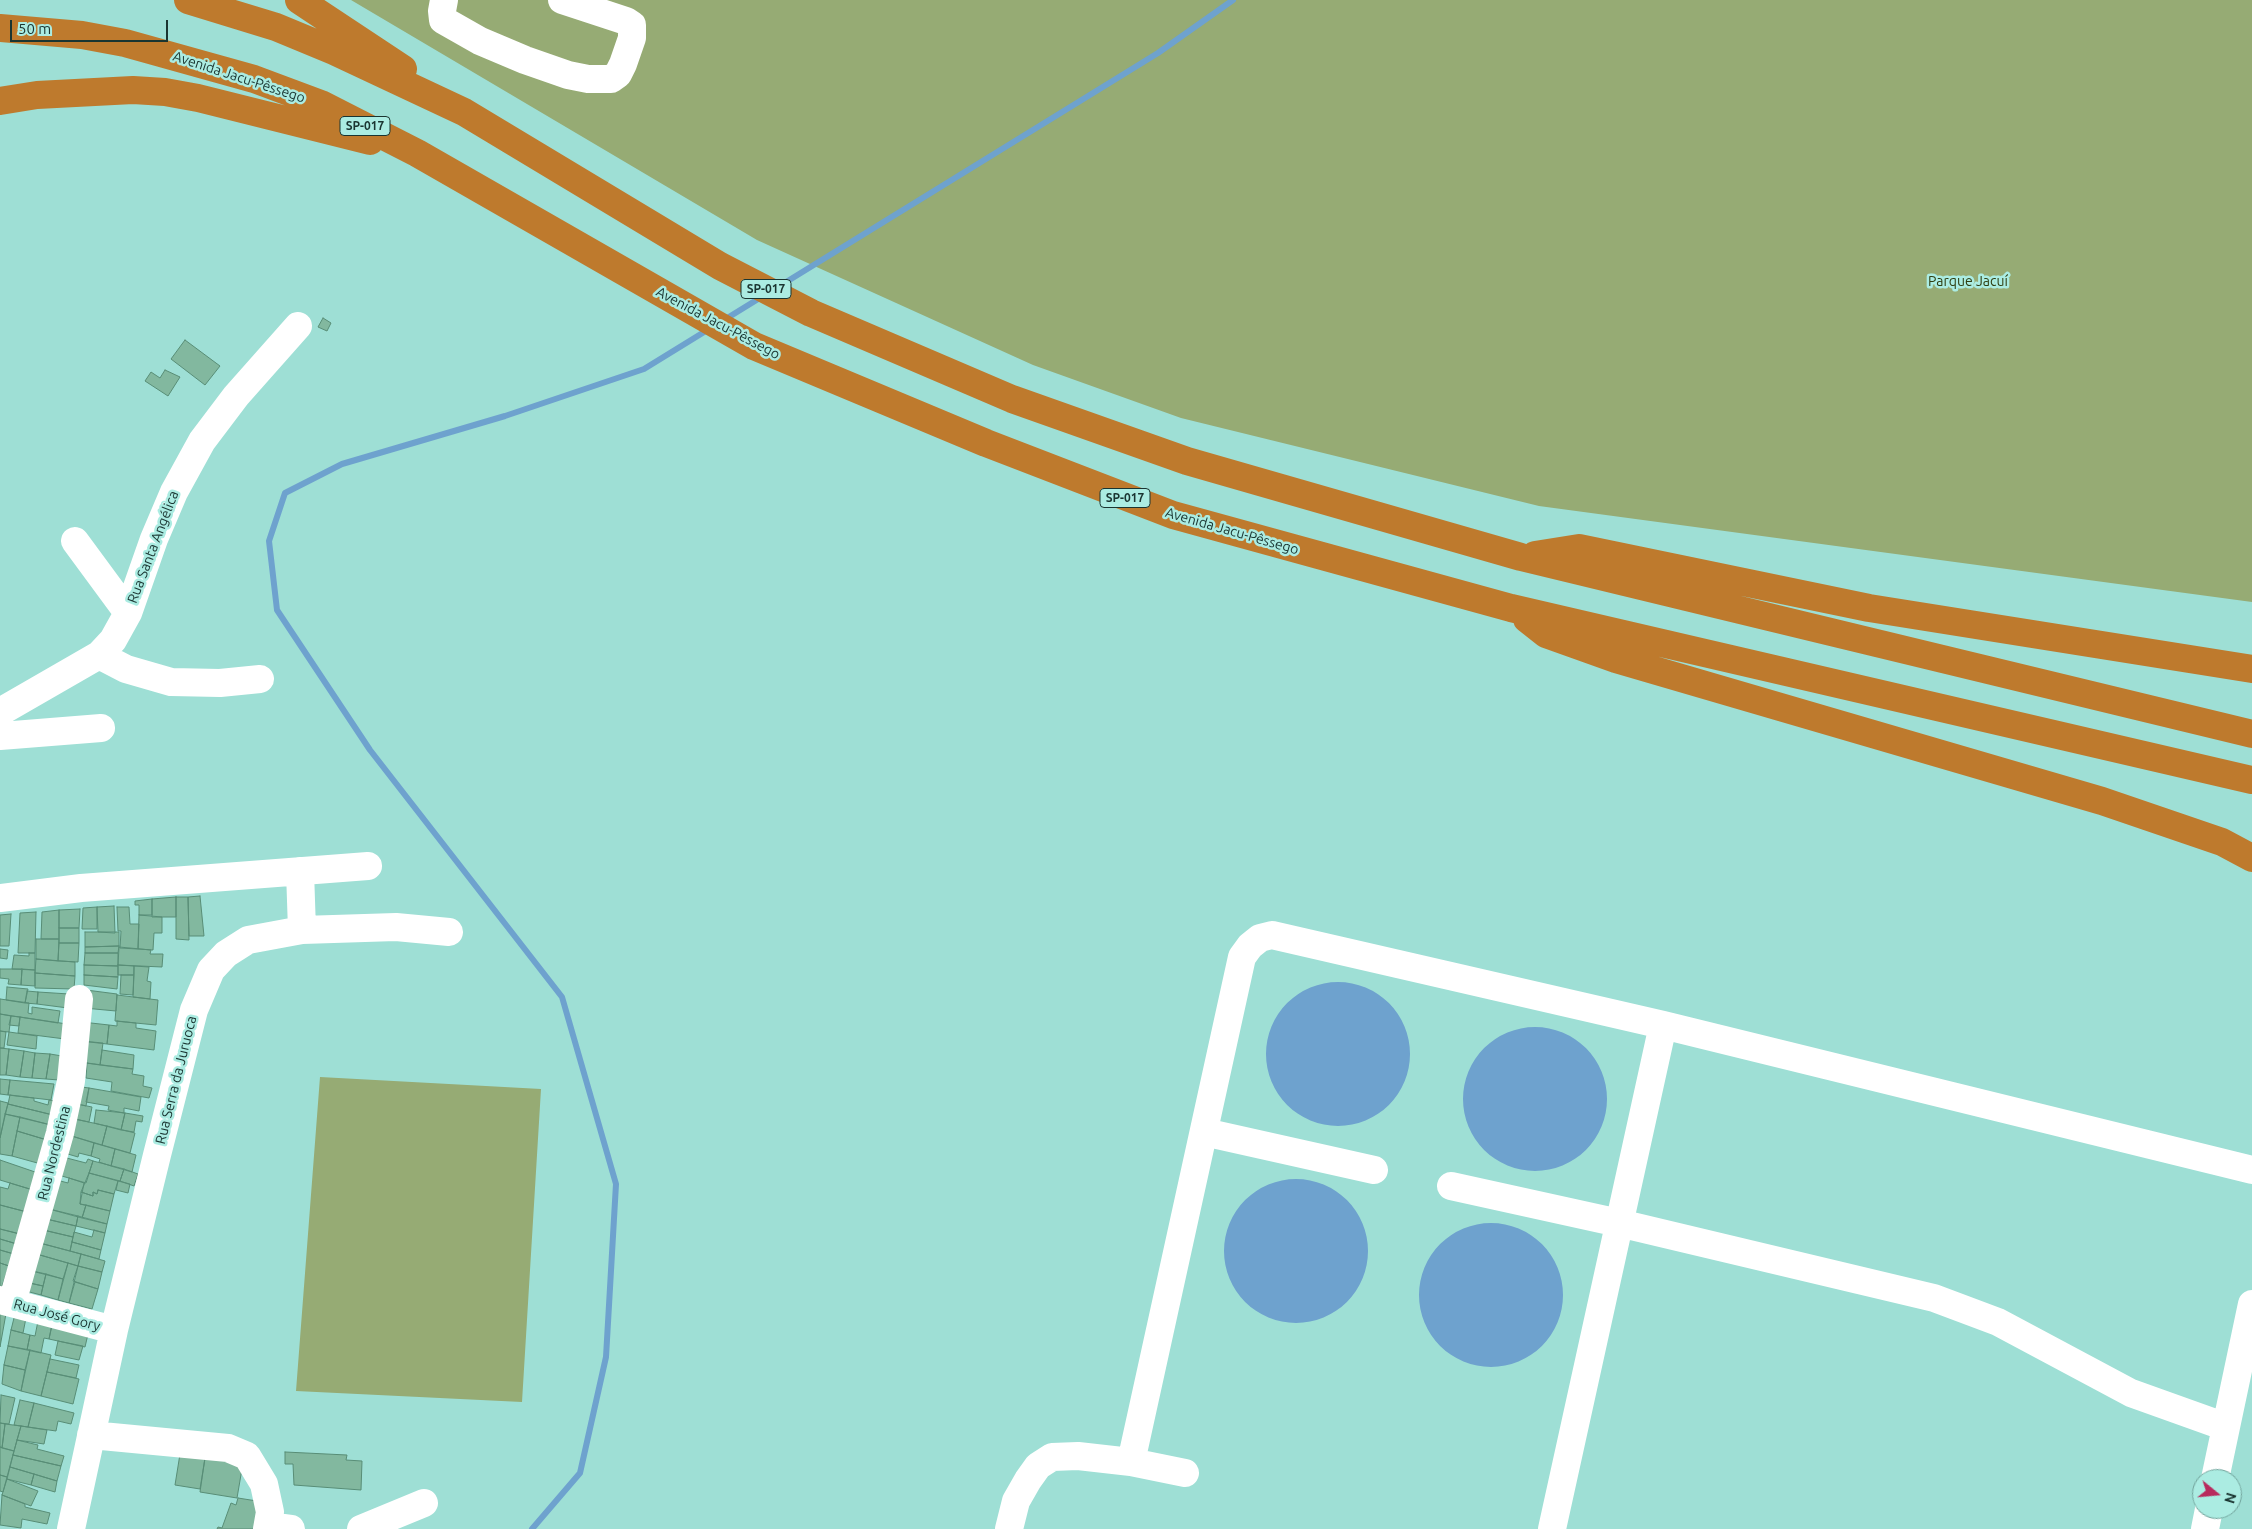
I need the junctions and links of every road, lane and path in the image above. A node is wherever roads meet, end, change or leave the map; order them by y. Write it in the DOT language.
graph roads {
  1 [pos="188,0"];
  2 [pos="299,0"];
  3 [pos="444,0"];
  4 [pos="562,0"];
  5 [pos="0,28"];
  6 [pos="0,100"];
  7 [pos="464,112"];
  8 [pos="417,153"];
  9 [pos="298,326"];
  10 [pos="75,542"];
  11 [pos="1521,557"];
  12 [pos="1511,608"];
  13 [pos="128,613"];
  14 [pos="99,655"];
  15 [pos="2244,668"];
  16 [pos="260,678"];
  17 [pos="0,712"];
  18 [pos="101,728"];
  19 [pos="2252,734"];
  20 [pos="0,736"];
  21 [pos="2248,779"];
  22 [pos="2252,858"];
  23 [pos="368,866"];
  24 [pos="300,871"];
  25 [pos="0,898"];
  26 [pos="302,930"];
  27 [pos="449,932"];
  28 [pos="78,999"];
  29 [pos="1663,1026"];
  30 [pos="1204,1132"];
  31 [pos="1374,1170"];
  32 [pos="2252,1170"];
  33 [pos="1452,1186"];
  34 [pos="1619,1223"];
  35 [pos="6,1301"];
  36 [pos="2252,1304"];
  37 [pos="114,1330"];
  38 [pos="2226,1427"];
  39 [pos="91,1435"];
  40 [pos="1131,1462"];
  41 [pos="2217,1469"];
  42 [pos="1185,1473"];
  43 [pos="424,1503"];
  44 [pos="276,1528"];
  45 [pos="72,1529"];
  46 [pos="361,1529"];
  47 [pos="1009,1529"];
  48 [pos="1552,1529"];
  1 -- 7 [label="highway, SP-017"];
  2 -- 7 [label="highway"];
  3 -- 4 [label="street"];
  5 -- 8 [label="highway, Avenida Jacu-Pêssego / SP-017"];
  6 -- 8 [label="highway"];
  7 -- 11 [label="highway, SP-017"];
  8 -- 12 [label="highway, Avenida Jacu-Pêssego / SP-017"];
  9 -- 13 [label="street, Rua Santa Angélica"];
  10 -- 13 [label="street"];
  11 -- 15 [label="highway"];
  11 -- 19 [label="highway"];
  12 -- 21 [label="highway, Avenida Jacu-Pêssego"];
  12 -- 22 [label="highway"];
  13 -- 14 [label="street, Rua Santa Angélica"];
  14 -- 16 [label="street"];
  14 -- 17 [label="street, Rua Santa Angélica"];
  18 -- 20 [label="street"];
  23 -- 24 [label="street"];
  24 -- 25 [label="street"];
  24 -- 26 [label="street"];
  26 -- 27 [label="street, Rua Serra da Juruoca"];
  26 -- 37 [label="street, Rua Serra da Juruoca"];
  28 -- 35 [label="street, Rua Nordestina"];
  29 -- 30 [label="street"];
  29 -- 32 [label="street"];
  29 -- 34 [label="street"];
  30 -- 31 [label="street"];
  30 -- 40 [label="street"];
  33 -- 34 [label="street"];
  34 -- 38 [label="street"];
  34 -- 48 [label="street"];
  35 -- 37 [label="street, Rua José Gory"];
  36 -- 38 [label="street"];
  37 -- 39 [label="street, Rua Serra da Juruoca"];
  38 -- 41 [label="street"];
  39 -- 44 [label="street"];
  39 -- 45 [label="street, Rua Serra da Juruoca"];
  40 -- 42 [label="street"];
  40 -- 47 [label="street"];
  43 -- 46 [label="street"];
}
